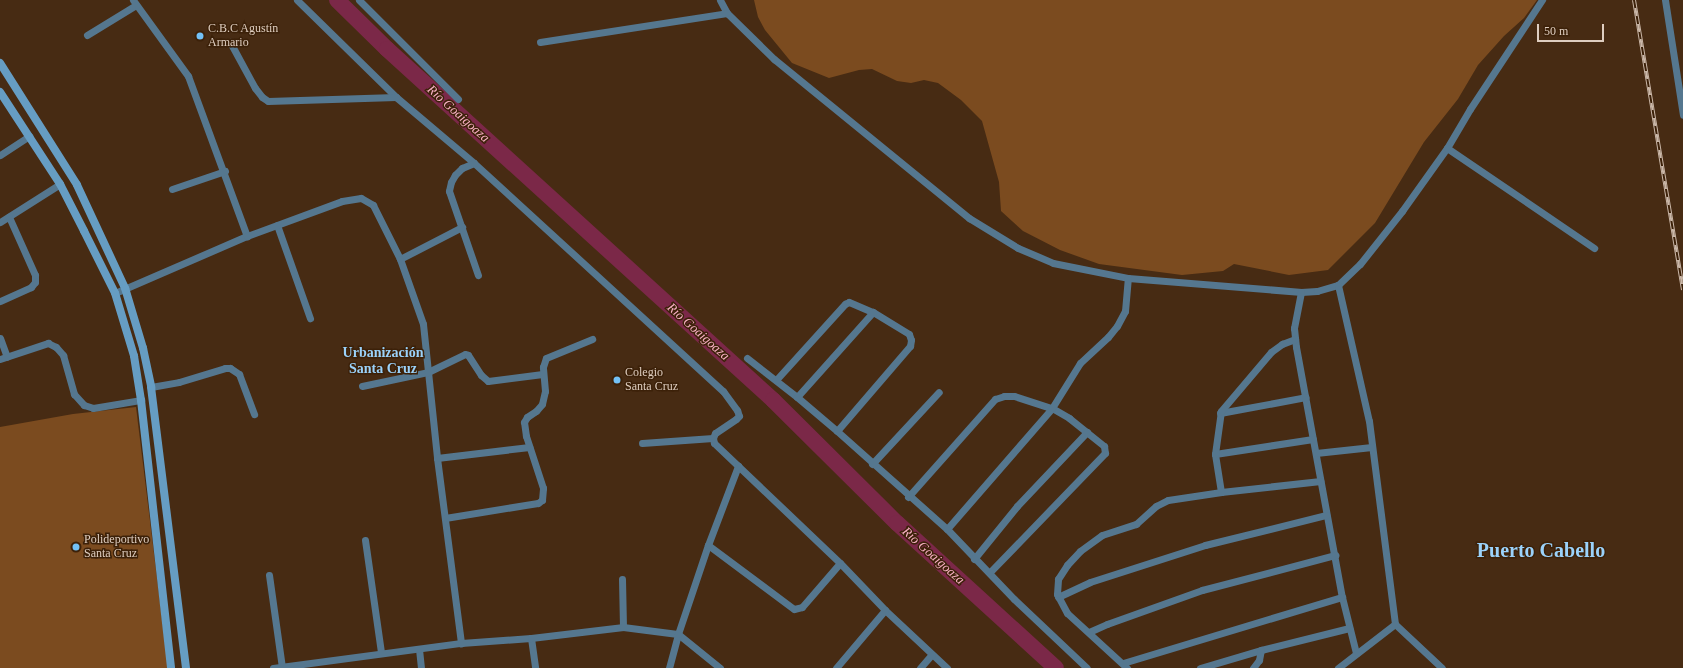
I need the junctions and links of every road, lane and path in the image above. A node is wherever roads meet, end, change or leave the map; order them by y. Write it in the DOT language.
graph roads {
  1 [pos="297,0"];
  2 [pos="359,0"];
  3 [pos="720,0"];
  4 [pos="1542,0"];
  5 [pos="1665,0"];
  6 [pos="135,2"];
  7 [pos="727,13"];
  8 [pos="88,35"];
  9 [pos="230,42"];
  10 [pos="540,42"];
  11 [pos="0,63"];
  12 [pos="1680,83"];
  13 [pos="0,92"];
  14 [pos="396,97"];
  15 [pos="458,99"];
  16 [pos="1683,115"];
  17 [pos="29,136"];
  18 [pos="1447,148"];
  19 [pos="0,155"];
  20 [pos="474,163"];
  21 [pos="225,171"];
  22 [pos="60,184"];
  23 [pos="172,188"];
  24 [pos="8,217"];
  25 [pos="0,222"];
  26 [pos="276,225"];
  27 [pos="462,227"];
  28 [pos="247,236"];
  29 [pos="1594,248"];
  30 [pos="400,259"];
  31 [pos="478,275"];
  32 [pos="1128,278"];
  33 [pos="1338,285"];
  34 [pos="125,288"];
  35 [pos="1301,292"];
  36 [pos="115,293"];
  37 [pos="0,301"];
  38 [pos="873,312"];
  39 [pos="310,318"];
  40 [pos="0,338"];
  41 [pos="592,339"];
  42 [pos="1295,339"];
  43 [pos="3,358"];
  44 [pos="747,358"];
  45 [pos="428,372"];
  46 [pos="543,374"];
  47 [pos="776,380"];
  48 [pos="362,386"];
  49 [pos="151,387"];
  50 [pos="939,392"];
  51 [pos="797,397"];
  52 [pos="1306,397"];
  53 [pos="141,400"];
  54 [pos="1052,408"];
  55 [pos="1220,413"];
  56 [pos="254,414"];
  57 [pos="837,431"];
  58 [pos="1087,432"];
  59 [pos="713,438"];
  60 [pos="1313,439"];
  61 [pos="642,443"];
  62 [pos="1372,446"];
  63 [pos="529,447"];
  64 [pos="1316,453"];
  65 [pos="1215,454"];
  66 [pos="437,458"];
  67 [pos="872,464"];
  68 [pos="738,466"];
  69 [pos="1320,481"];
  70 [pos="1220,492"];
  71 [pos="908,497"];
  72 [pos="1326,515"];
  73 [pos="445,518"];
  74 [pos="946,529"];
  75 [pos="365,540"];
  76 [pos="708,545"];
  77 [pos="1335,555"];
  78 [pos="974,559"];
  79 [pos="840,563"];
  80 [pos="990,572"];
  81 [pos="269,575"];
  82 [pos="622,579"];
  83 [pos="1058,597"];
  84 [pos="1342,597"];
  85 [pos="885,610"];
  86 [pos="1395,624"];
  87 [pos="623,627"];
  88 [pos="1349,628"];
  89 [pos="1089,632"];
  90 [pos="678,634"];
  91 [pos="531,638"];
  92 [pos="461,643"];
  93 [pos="419,649"];
  94 [pos="1261,650"];
  95 [pos="381,653"];
  96 [pos="1356,653"];
  97 [pos="932,654"];
  98 [pos="1125,666"];
  99 [pos="282,667"];
  100 [pos="171,668"];
  101 [pos="186,668"];
  102 [pos="273,668"];
  103 [pos="421,668"];
  104 [pos="535,668"];
  105 [pos="669,668"];
  106 [pos="720,668"];
  107 [pos="836,668"];
  108 [pos="920,668"];
  109 [pos="947,668"];
  110 [pos="1087,668"];
  111 [pos="1200,668"];
  112 [pos="1253,668"];
  113 [pos="1338,668"];
  114 [pos="1442,668"];
  1 -- 14 [label="street"];
  2 -- 15 [label="street"];
  3 -- 7 [label="street"];
  4 -- 18 [label="street"];
  5 -- 12 [label="street"];
  6 -- 8 [label="street"];
  6 -- 21 [label="street"];
  7 -- 10 [label="street"];
  7 -- 32 [label="street"];
  9 -- 14 [label="street"];
  11 -- 34 [label="main road"];
  12 -- 16 [label="street"];
  13 -- 17 [label="main road"];
  14 -- 20 [label="street"];
  17 -- 19 [label="street"];
  17 -- 22 [label="main road"];
  18 -- 29 [label="street"];
  18 -- 33 [label="street"];
  20 -- 27 [label="street"];
  20 -- 59 [label="street"];
  21 -- 23 [label="street"];
  21 -- 28 [label="street"];
  22 -- 24 [label="street"];
  22 -- 36 [label="main road"];
  24 -- 25 [label="street"];
  24 -- 37 [label="street"];
  26 -- 28 [label="street"];
  26 -- 30 [label="street"];
  26 -- 39 [label="street"];
  27 -- 30 [label="street"];
  27 -- 31 [label="street"];
  28 -- 34 [label="street"];
  30 -- 45 [label="street"];
  32 -- 35 [label="street"];
  32 -- 54 [label="street"];
  33 -- 35 [label="street"];
  33 -- 62 [label="street"];
  34 -- 36 [label="street"];
  34 -- 49 [label="main road"];
  35 -- 42 [label="street"];
  36 -- 53 [label="main road"];
  38 -- 47 [label="street"];
  38 -- 51 [label="street"];
  38 -- 57 [label="street"];
  40 -- 43 [label="street"];
  41 -- 46 [label="street"];
  42 -- 52 [label="street"];
  42 -- 55 [label="street"];
  43 -- 53 [label="street"];
  44 -- 47 [label="street"];
  45 -- 46 [label="street"];
  45 -- 48 [label="street"];
  45 -- 66 [label="street"];
  46 -- 63 [label="street"];
  47 -- 51 [label="street"];
  49 -- 56 [label="street"];
  49 -- 101 [label="main road"];
  50 -- 67 [label="street"];
  51 -- 57 [label="street"];
  52 -- 55 [label="street"];
  52 -- 60 [label="street"];
  53 -- 100 [label="main road"];
  54 -- 58 [label="street"];
  54 -- 71 [label="street"];
  54 -- 74 [label="street"];
  55 -- 65 [label="street"];
  57 -- 67 [label="street"];
  58 -- 78 [label="street"];
  58 -- 80 [label="street"];
  59 -- 61 [label="street"];
  59 -- 68 [label="street"];
  60 -- 64 [label="street"];
  60 -- 65 [label="street"];
  62 -- 64 [label="street"];
  62 -- 86 [label="street"];
  63 -- 66 [label="street"];
  63 -- 73 [label="street"];
  64 -- 69 [label="street"];
  65 -- 70 [label="street"];
  66 -- 73 [label="street"];
  67 -- 71 [label="street"];
  68 -- 76 [label="street"];
  68 -- 79 [label="street"];
  69 -- 70 [label="street"];
  69 -- 72 [label="street"];
  70 -- 83 [label="street"];
  71 -- 74 [label="street"];
  72 -- 77 [label="street"];
  72 -- 83 [label="street"];
  73 -- 92 [label="street"];
  74 -- 78 [label="street"];
  75 -- 95 [label="street"];
  76 -- 79 [label="street"];
  76 -- 90 [label="street"];
  77 -- 84 [label="street"];
  77 -- 89 [label="street"];
  78 -- 80 [label="street"];
  79 -- 85 [label="street"];
  80 -- 110 [label="street"];
  81 -- 99 [label="street"];
  82 -- 87 [label="street"];
  83 -- 89 [label="street"];
  84 -- 88 [label="street"];
  84 -- 98 [label="street"];
  85 -- 97 [label="street"];
  85 -- 107 [label="street"];
  86 -- 96 [label="street"];
  86 -- 114 [label="street"];
  87 -- 90 [label="street"];
  87 -- 91 [label="street"];
  88 -- 94 [label="street"];
  88 -- 96 [label="street"];
  89 -- 98 [label="street"];
  90 -- 105 [label="street"];
  90 -- 106 [label="street"];
  91 -- 92 [label="street"];
  91 -- 104 [label="street"];
  92 -- 93 [label="street"];
  93 -- 95 [label="street"];
  93 -- 103 [label="street"];
  94 -- 111 [label="street"];
  94 -- 112 [label="street"];
  95 -- 99 [label="street"];
  96 -- 113 [label="street"];
  97 -- 108 [label="street"];
  97 -- 109 [label="street"];
  99 -- 102 [label="street"];
}
